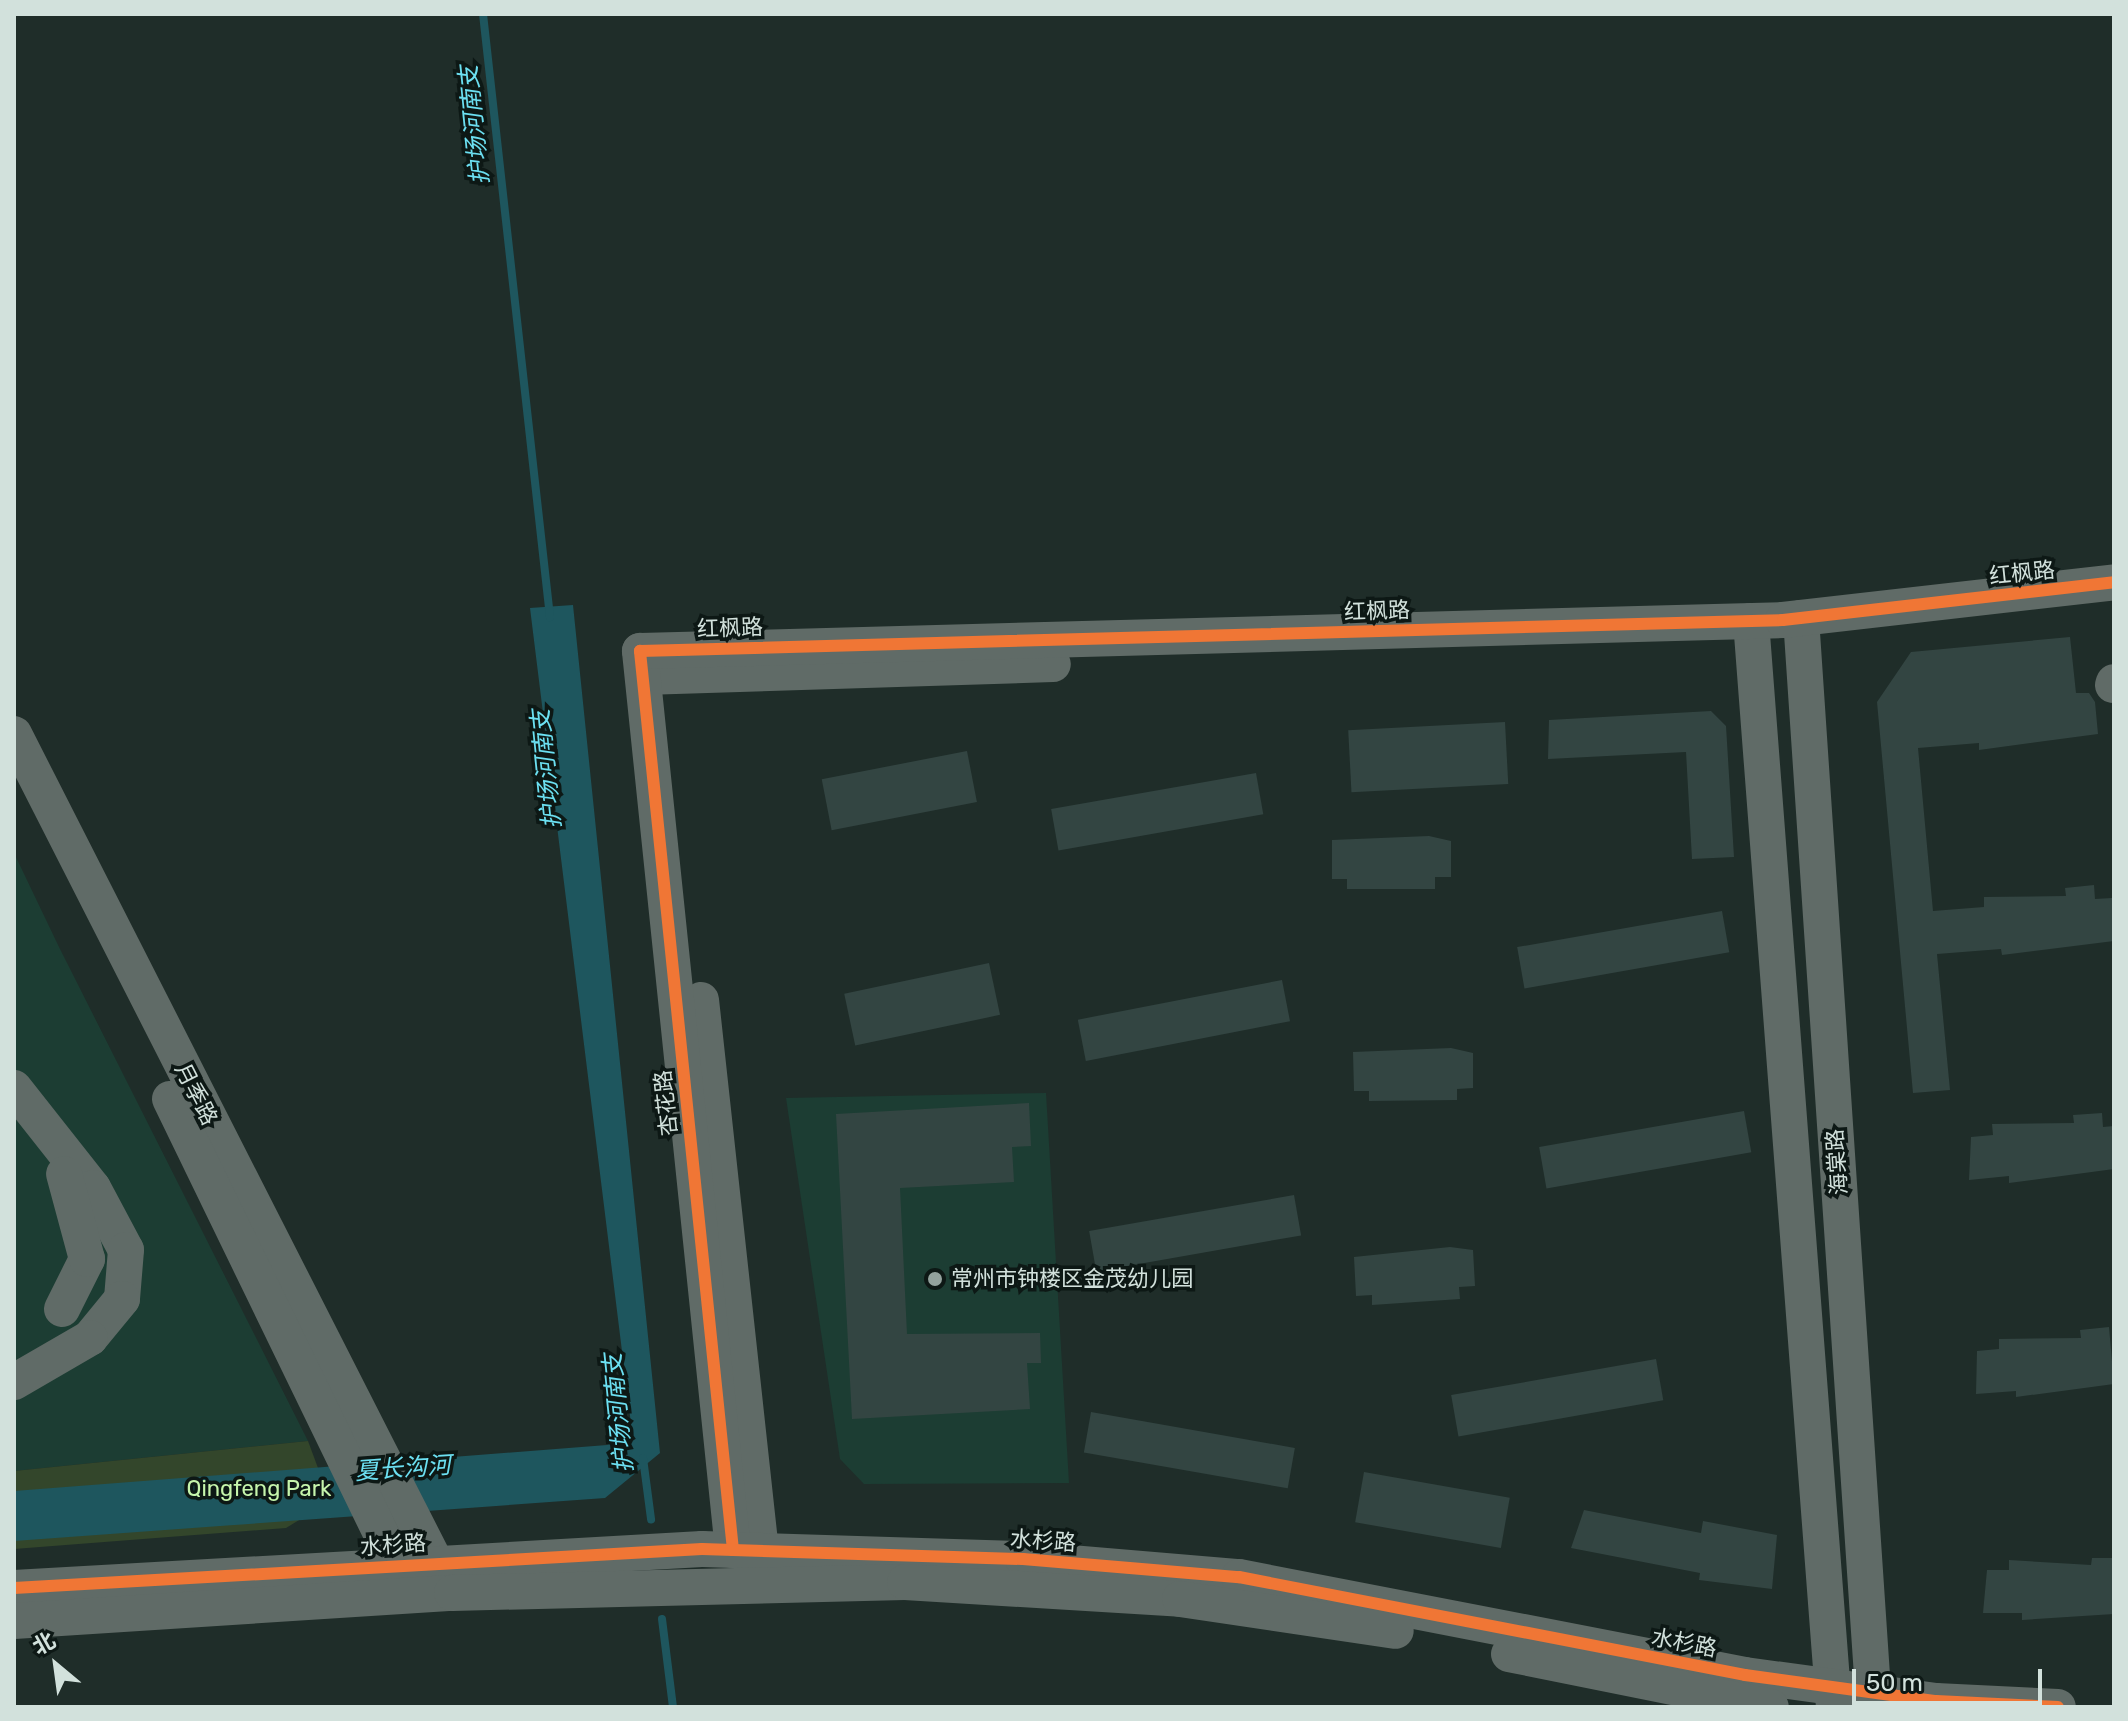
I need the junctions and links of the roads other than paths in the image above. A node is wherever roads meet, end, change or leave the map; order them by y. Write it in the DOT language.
graph roads {
  1 [pos="2114,582"];
  2 [pos="2114,606"];
  3 [pos="1801,628"];
  4 [pos="1752,631"];
  5 [pos="653,664"];
  6 [pos="14,734"];
  7 [pos="14,790"];
  8 [pos="14,1088"];
  9 [pos="50,1139"];
  10 [pos="62,1309"];
  11 [pos="14,1382"];
  12 [pos="747,1551"];
  13 [pos="444,1578"];
  14 [pos="404,1580"];
  15 [pos="14,1588"];
  16 [pos="14,1621"];
  17 [pos="1834,1697"];
  18 [pos="1873,1700"];
  19 [pos="1771,1707"];
  20 [pos="2058,1707"];
  1 -- 3 [label="street, 红枫路"];
  2 -- 3 [label="street, 红枫路"];
  3 -- 4 [label="street, 红枫路"];
  3 -- 18 [label="street, 海棠路"];
  4 -- 5 [label="street, 红枫路"];
  4 -- 17 [label="street, 海棠路"];
  5 -- 12 [label="street, 杏花路"];
  6 -- 13 [label="street, 月季路"];
  7 -- 14 [label="street, 月季路"];
  8 -- 9 [label="street"];
  9 -- 10 [label="street"];
  9 -- 11 [label="street"];
  12 -- 13 [label="street, 水杉路"];
  12 -- 17 [label="street, 水杉路"];
  13 -- 14 [label="street, 水杉路"];
  13 -- 19 [label="street, 水杉路"];
  14 -- 15 [label="street, 水杉路"];
  14 -- 16 [label="street, 水杉路"];
  17 -- 18 [label="street, 水杉路"];
  18 -- 20 [label="street, 水杉路"];
}
